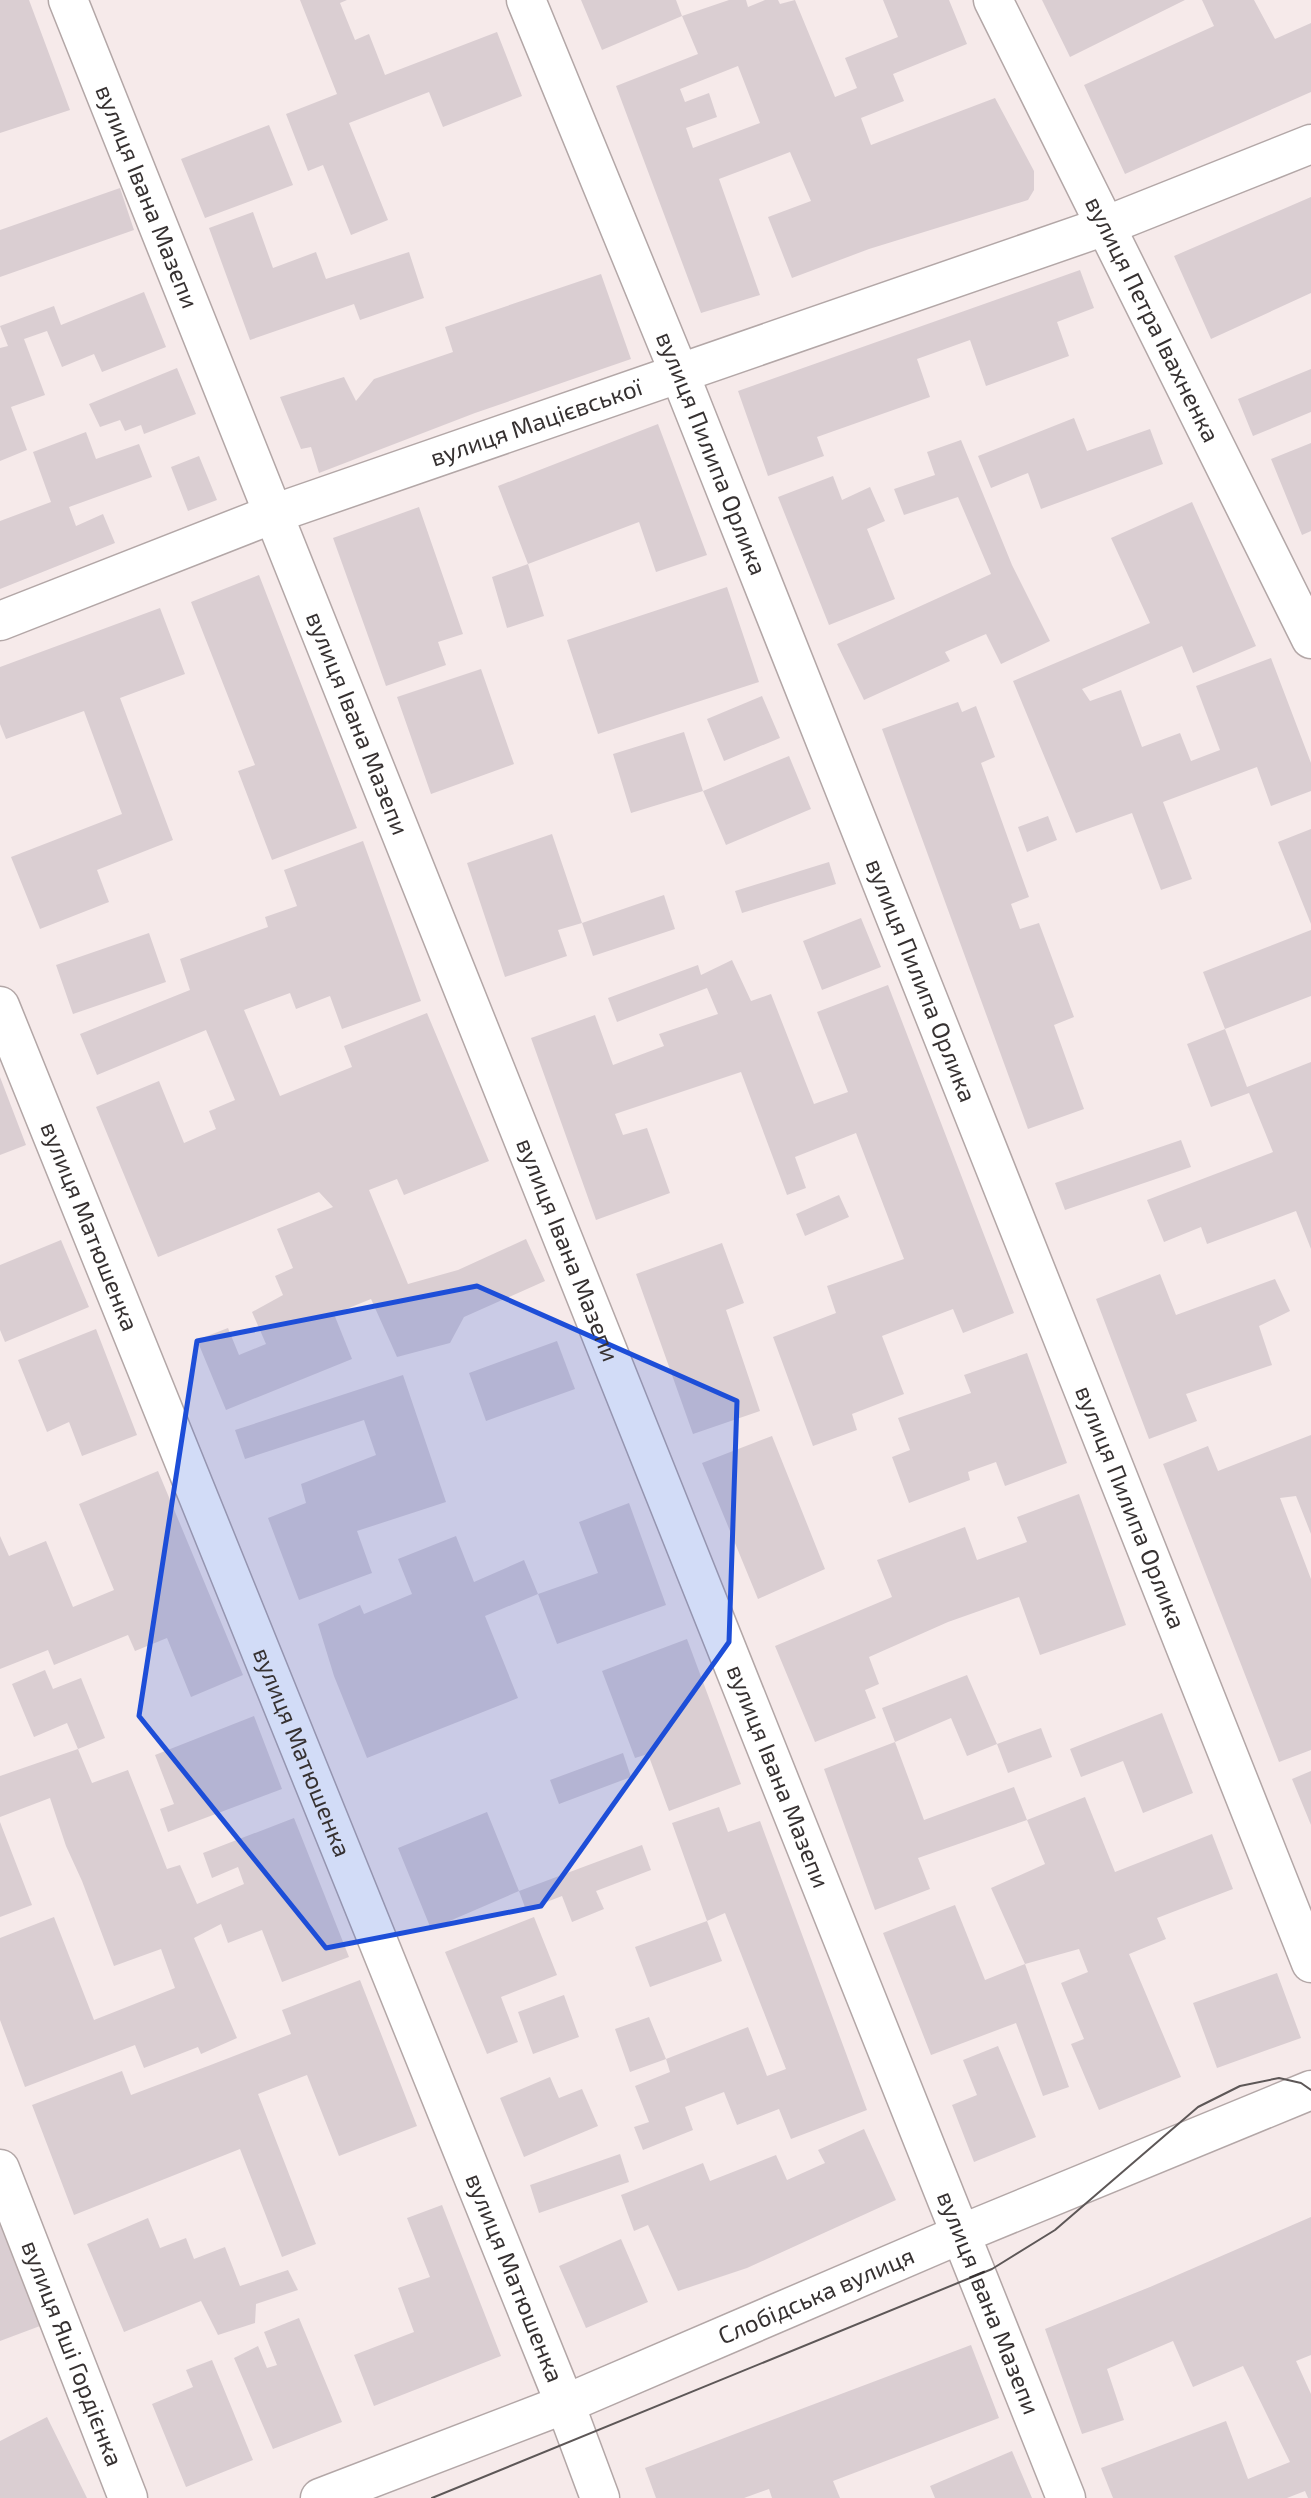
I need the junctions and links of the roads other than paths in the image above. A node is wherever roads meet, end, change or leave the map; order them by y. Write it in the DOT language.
graph roads {
  1 [pos="68,0"];
  2 [pos="526,0"];
  3 [pos="993,0"];
  4 [pos="1311,144"];
  5 [pos="1105,226"];
  6 [pos="680,374"];
  7 [pos="273,514"];
  8 [pos="0,621"];
  9 [pos="1311,639"];
  10 [pos="0,1006"];
  11 [pos="1311,1963"];
  12 [pos="1311,2090"];
  13 [pos="0,2169"];
  14 [pos="961,2234"];
  15 [pos="565,2404"];
  16 [pos="128,2498"];
  17 [pos="320,2498"];
  18 [pos="600,2498"];
  19 [pos="1066,2498"];
  1 -- 7 [label="street, вулиця Івана Мазепи"];
  2 -- 6 [label="street, вулиця Пилипа Орлика"];
  3 -- 5 [label="street, вулиця Петра Івахненка"];
  4 -- 5 [label="street, вулиця Мацієвської"];
  5 -- 6 [label="street, вулиця Мацієвської"];
  5 -- 9 [label="street, вулиця Петра Івахненка"];
  6 -- 7 [label="street, вулиця Мацієвської"];
  6 -- 11 [label="street, вулиця Пилипа Орлика"];
  7 -- 8 [label="street, вулиця Мацієвської"];
  7 -- 14 [label="street, вулиця Івана Мазепи"];
  10 -- 15 [label="street, вулиця Матюшенка"];
  12 -- 14 [label="street, Слобідська вулиця"];
  13 -- 16 [label="street, вулиця Яші Гордієнка"];
  14 -- 15 [label="street, Слобідська вулиця"];
  14 -- 19 [label="street, вулиця Івана Мазепи"];
  15 -- 17 [label="street, Слобідська вулиця"];
  15 -- 18 [label="street, вулиця Матюшенка"];
}
